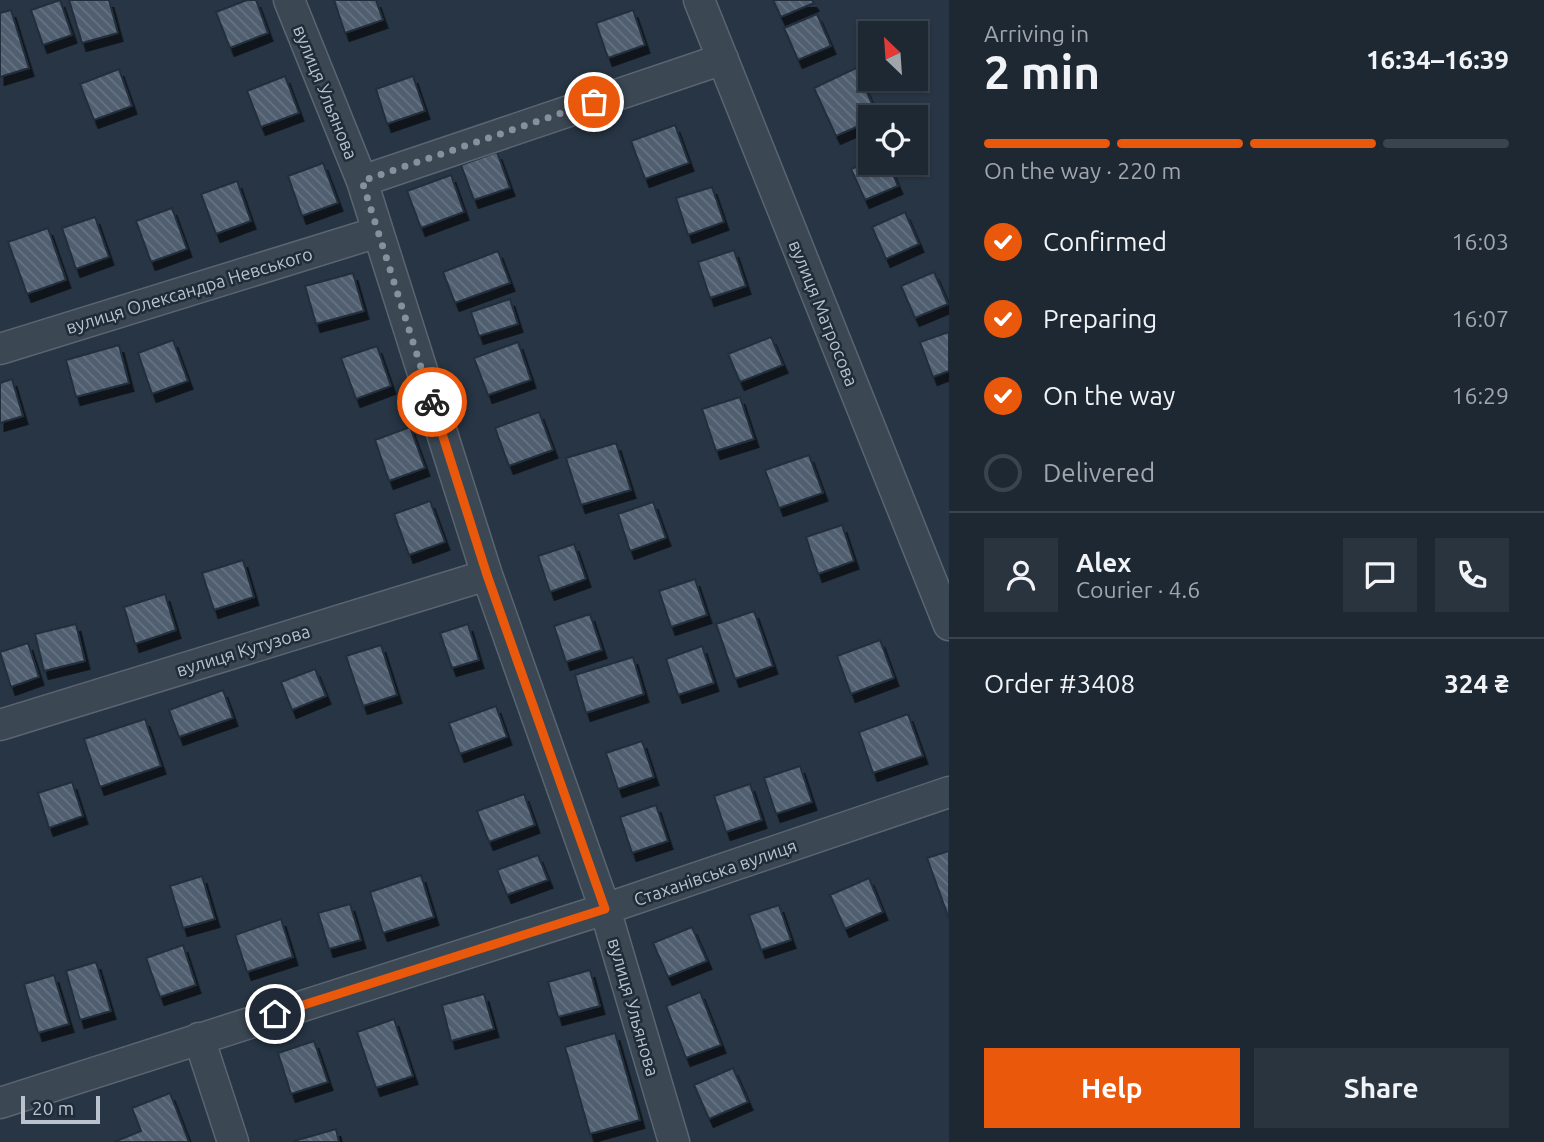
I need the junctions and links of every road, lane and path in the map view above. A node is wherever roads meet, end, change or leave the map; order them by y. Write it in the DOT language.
graph roads {
  1 [pos="289,0"];
  2 [pos="699,0"];
  3 [pos="723,59"];
  4 [pos="362,181"];
  5 [pos="378,232"];
  6 [pos="0,349"];
  7 [pos="487,575"];
  8 [pos="949,625"];
  9 [pos="0,725"];
  10 [pos="949,792"];
  11 [pos="605,909"];
  12 [pos="199,1038"];
  13 [pos="0,1103"];
  14 [pos="233,1142"];
  15 [pos="674,1142"];
  1 -- 4 [label="street, вулиця Ульянова"];
  2 -- 3 [label="street, вулиця Матросова"];
  3 -- 4 [label="street"];
  3 -- 8 [label="street, вулиця Матросова"];
  4 -- 5 [label="street, вулиця Ульянова"];
  5 -- 6 [label="street, вулиця Олександра Невського"];
  5 -- 7 [label="street, вулиця Ульянова"];
  7 -- 9 [label="street, вулиця Кутузова"];
  7 -- 11 [label="street, вулиця Ульянова"];
  10 -- 11 [label="street, Стаханівська вулиця"];
  11 -- 12 [label="street, Стаханівська вулиця"];
  11 -- 15 [label="street, вулиця Ульянова"];
  12 -- 13 [label="street, Стаханівська вулиця"];
  12 -- 14 [label="street"];
}
